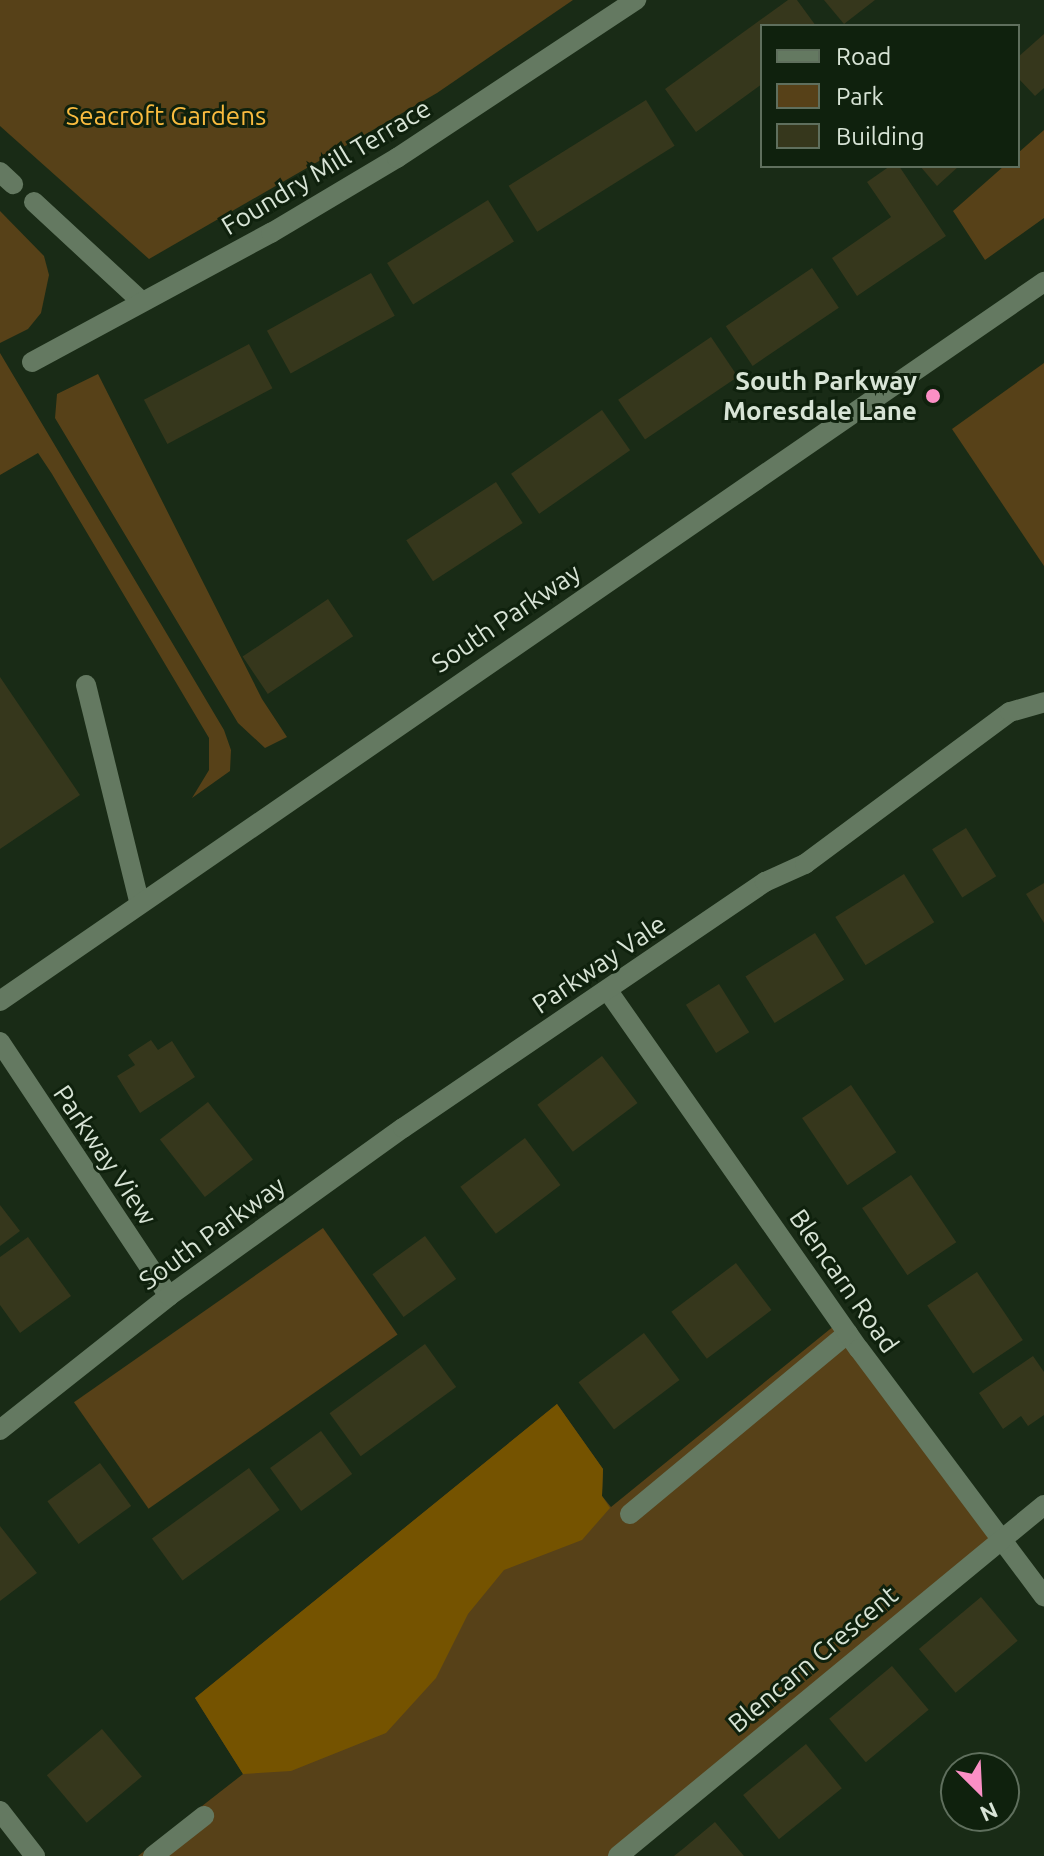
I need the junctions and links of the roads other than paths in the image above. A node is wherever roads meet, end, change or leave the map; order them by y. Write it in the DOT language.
graph roads {
  1 [pos="636,0"];
  2 [pos="34,202"];
  3 [pos="1044,282"];
  4 [pos="141,301"];
  5 [pos="32,362"];
  6 [pos="86,685"];
  7 [pos="1044,702"];
  8 [pos="139,901"];
  9 [pos="608,991"];
  10 [pos="0,1001"];
  11 [pos="0,1042"];
  12 [pos="462,1088"];
  13 [pos="169,1296"];
  14 [pos="848,1333"];
  15 [pos="0,1430"];
  16 [pos="1044,1505"];
  17 [pos="630,1514"];
  18 [pos="1001,1540"];
  19 [pos="1044,1596"];
  20 [pos="0,1811"];
  21 [pos="204,1816"];
  22 [pos="35,1856"];
  23 [pos="153,1856"];
  24 [pos="618,1856"];
  1 -- 4 [label="street, Foundry Mill Terrace"];
  2 -- 4 [label="street"];
  3 -- 8 [label="street, South Parkway"];
  4 -- 5 [label="street, Foundry Mill Terrace"];
  6 -- 8 [label="street"];
  7 -- 9 [label="street, Parkway Vale"];
  8 -- 10 [label="street, South Parkway"];
  9 -- 12 [label="street, Parkway Vale"];
  9 -- 14 [label="street, Blencarn Road"];
  11 -- 13 [label="street, Parkway View"];
  12 -- 13 [label="street, South Parkway"];
  13 -- 15 [label="street, South Parkway"];
  14 -- 17 [label="street"];
  14 -- 18 [label="street, Blencarn Road"];
  16 -- 18 [label="street, Blencarn Crescent"];
  18 -- 19 [label="street, Blencarn Road"];
  18 -- 24 [label="street, Blencarn Crescent"];
  20 -- 22 [label="street"];
  21 -- 23 [label="street"];
}
